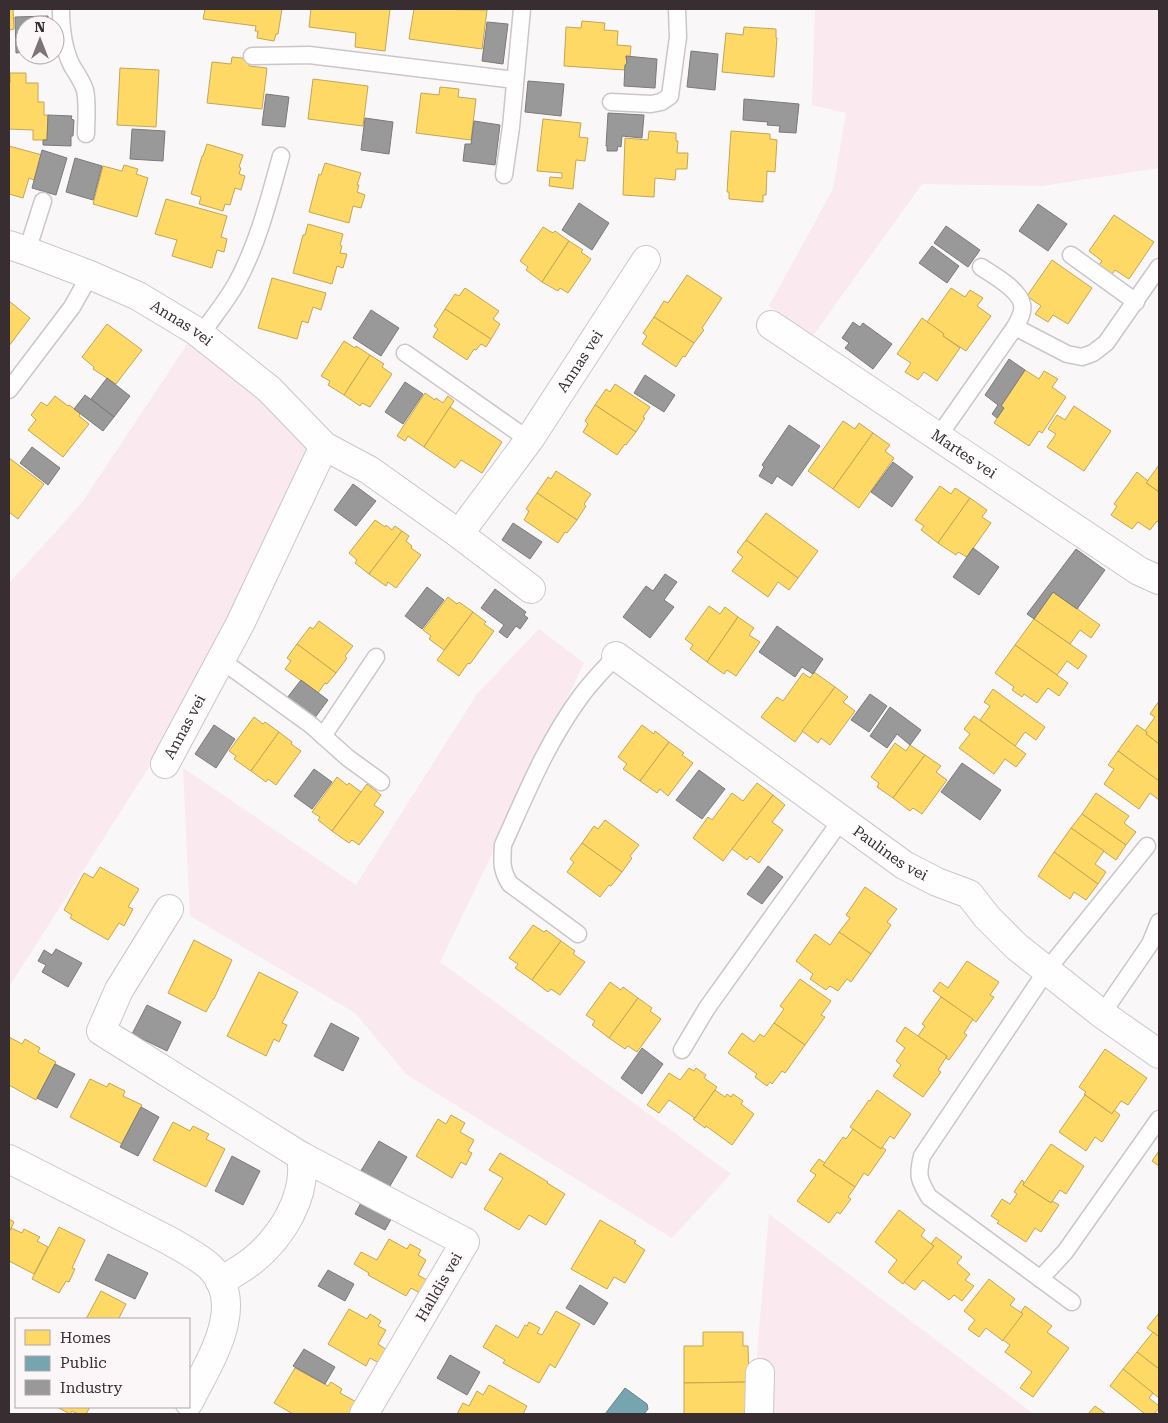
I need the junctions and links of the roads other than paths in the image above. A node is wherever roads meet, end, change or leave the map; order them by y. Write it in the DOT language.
graph roads {
  1 [pos="61,9"];
  2 [pos="522,9"];
  3 [pos="677,9"];
  4 [pos="252,56"];
  5 [pos="515,80"];
  6 [pos="611,102"];
  7 [pos="86,134"];
  8 [pos="281,156"];
  9 [pos="504,175"];
  10 [pos="43,201"];
  11 [pos="18,248"];
  12 [pos="1071,255"];
  13 [pos="646,260"];
  14 [pos="981,267"];
  15 [pos="1159,267"];
  16 [pos="90,275"];
  17 [pos="1136,302"];
  18 [pos="771,325"];
  19 [pos="1015,327"];
  20 [pos="201,335"];
  21 [pos="405,353"];
  22 [pos="9,390"];
  23 [pos="938,437"];
  24 [pos="529,440"];
  25 [pos="324,446"];
  26 [pos="459,534"];
  27 [pos="1159,580"];
  28 [pos="531,589"];
  29 [pos="616,656"];
  30 [pos="376,657"];
  31 [pos="221,660"];
  32 [pos="323,736"];
  33 [pos="165,764"];
  34 [pos="381,782"];
  35 [pos="842,819"];
  36 [pos="1148,846"];
  37 [pos="169,909"];
  38 [pos="1159,922"];
  39 [pos="578,934"];
  40 [pos="1155,944"];
  41 [pos="1047,970"];
  42 [pos="1102,1014"];
  43 [pos="682,1050"];
  44 [pos="1159,1054"];
  45 [pos="1159,1119"];
  46 [pos="301,1156"];
  47 [pos="9,1159"];
  48 [pos="1040,1278"];
  49 [pos="220,1282"];
  50 [pos="1072,1302"];
  51 [pos="760,1373"];
  52 [pos="190,1400"];
  53 [pos="364,1414"];
  54 [pos="759,1414"];
  1 -- 7 [label="lane"];
  2 -- 5 [label="lane"];
  3 -- 6 [label="lane"];
  4 -- 5 [label="lane"];
  5 -- 9 [label="lane"];
  8 -- 20 [label="lane"];
  10 -- 11 [label="lane"];
  11 -- 16 [label="street, Annas vei"];
  12 -- 17 [label="lane"];
  13 -- 24 [label="street, Annas vei"];
  14 -- 19 [label="lane"];
  15 -- 17 [label="lane"];
  16 -- 20 [label="street, Annas vei"];
  16 -- 22 [label="lane"];
  17 -- 19 [label="lane"];
  18 -- 23 [label="street, Martes vei"];
  19 -- 23 [label="lane"];
  20 -- 25 [label="street, Annas vei"];
  21 -- 24 [label="lane"];
  23 -- 27 [label="street, Martes vei"];
  24 -- 26 [label="street, Annas vei"];
  25 -- 26 [label="street, Annas vei"];
  25 -- 31 [label="street, Annas vei"];
  26 -- 28 [label="street, Annas vei"];
  29 -- 35 [label="street, Paulines vei"];
  29 -- 39 [label="lane"];
  30 -- 32 [label="lane"];
  31 -- 32 [label="lane"];
  31 -- 33 [label="street, Annas vei"];
  32 -- 34 [label="lane"];
  35 -- 41 [label="street, Paulines vei"];
  35 -- 43 [label="lane"];
  36 -- 41 [label="lane"];
  37 -- 46 [label="street, Halldis vei"];
  38 -- 40 [label="lane"];
  40 -- 42 [label="lane"];
  41 -- 42 [label="street, Paulines vei"];
  41 -- 48 [label="lane"];
  42 -- 44 [label="street, Paulines vei"];
  45 -- 48 [label="lane"];
  46 -- 49 [label="street"];
  46 -- 53 [label="street, Halldis vei"];
  47 -- 49 [label="street"];
  48 -- 50 [label="lane"];
  49 -- 52 [label="street"];
  51 -- 54 [label="street"];
}
